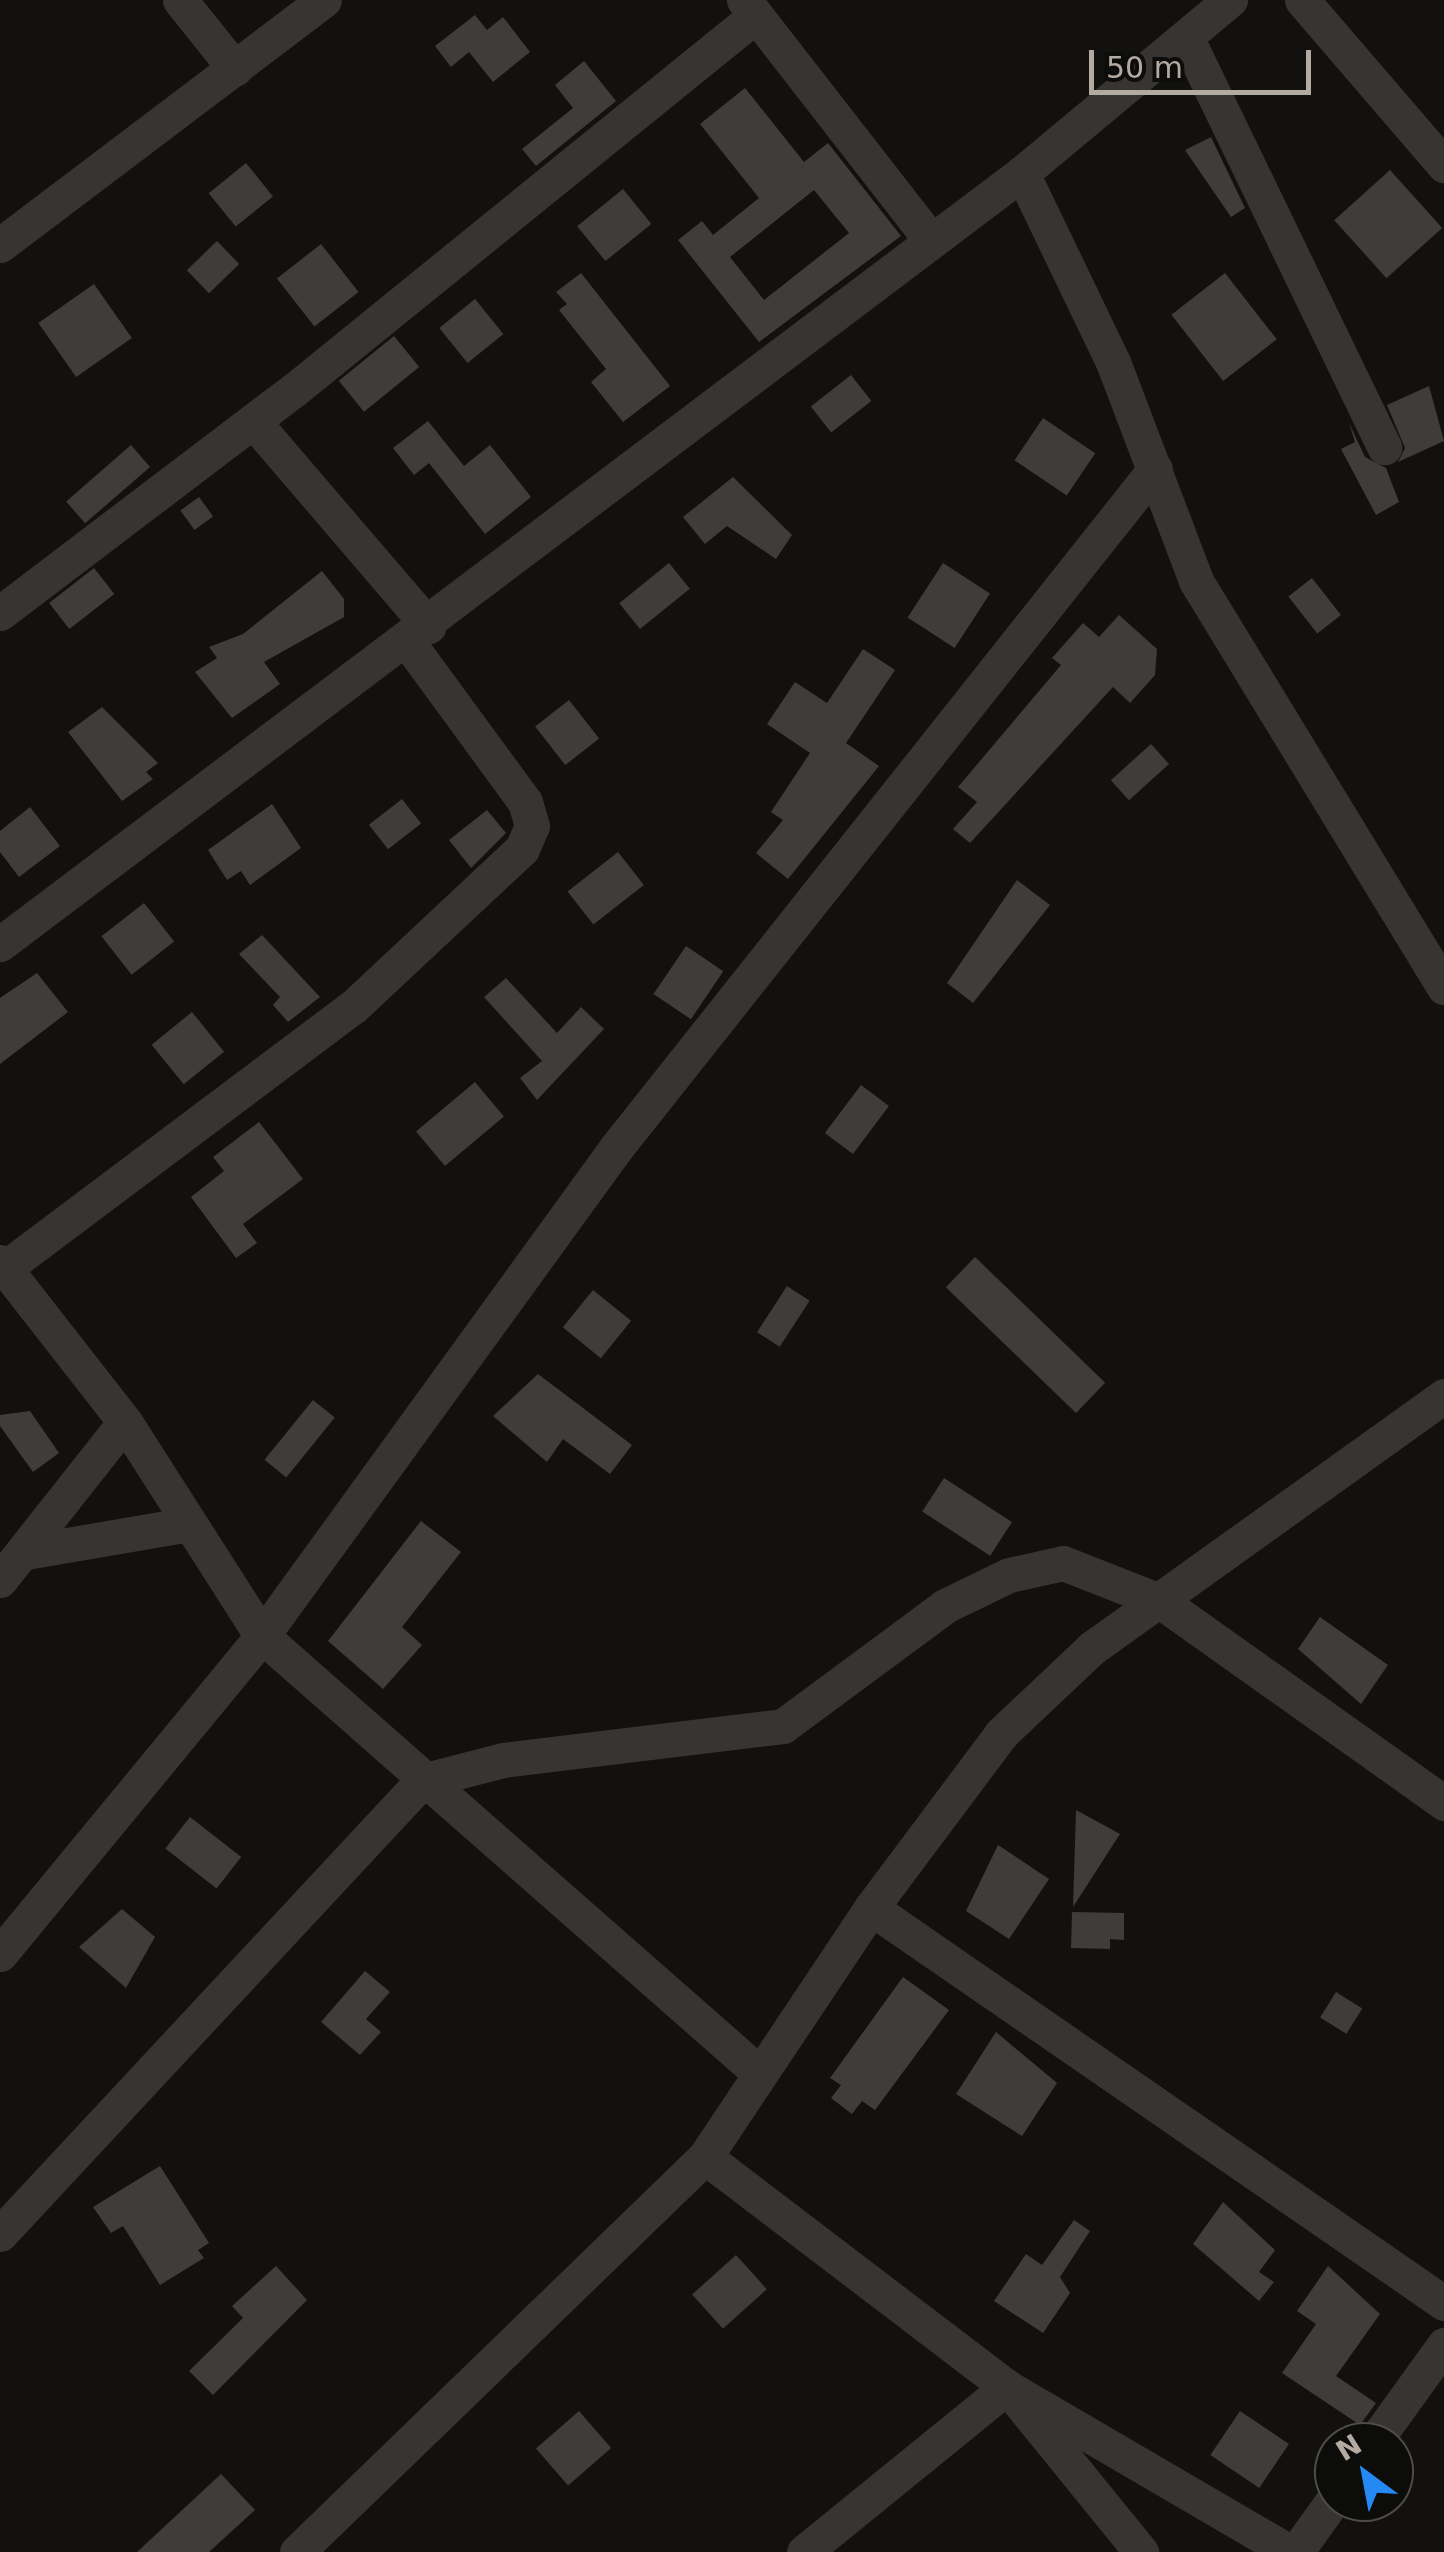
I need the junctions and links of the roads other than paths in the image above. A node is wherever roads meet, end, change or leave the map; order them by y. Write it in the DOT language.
graph roads {
  1 [pos="180,0"];
  2 [pos="324,0"];
  3 [pos="1230,0"];
  4 [pos="1302,0"];
  5 [pos="750,8"];
  6 [pos="1189,43"];
  7 [pos="235,69"];
  8 [pos="1444,166"];
  9 [pos="1022,173"];
  10 [pos="931,240"];
  11 [pos="0,245"];
  12 [pos="253,421"];
  13 [pos="1384,447"];
  14 [pos="1156,468"];
  15 [pos="0,612"];
  16 [pos="418,634"];
  17 [pos="0,944"];
  18 [pos="1444,986"];
  19 [pos="2,1265"];
  20 [pos="1444,1396"];
  21 [pos="125,1422"];
  22 [pos="190,1524"];
  23 [pos="26,1552"];
  24 [pos="0,1580"];
  25 [pos="1160,1601"];
  26 [pos="262,1636"];
  27 [pos="422,1782"];
  28 [pos="1444,1802"];
  29 [pos="871,1908"];
  30 [pos="0,1954"];
  31 [pos="757,2071"];
  32 [pos="705,2157"];
  33 [pos="0,2234"];
  34 [pos="1444,2303"];
  35 [pos="1444,2345"];
  36 [pos="1006,2386"];
  37 [pos="1388,2422"];
  38 [pos="1315,2522"];
  39 [pos="297,2552"];
  40 [pos="804,2552"];
  41 [pos="1141,2552"];
  42 [pos="1292,2552"];
  1 -- 7 [label="street"];
  2 -- 7 [label="street"];
  3 -- 6 [label="street"];
  4 -- 8 [label="street"];
  5 -- 10 [label="street"];
  5 -- 12 [label="street"];
  6 -- 9 [label="street"];
  6 -- 13 [label="street"];
  7 -- 11 [label="street"];
  9 -- 10 [label="street"];
  9 -- 14 [label="street"];
  10 -- 16 [label="street"];
  12 -- 15 [label="street"];
  12 -- 16 [label="street"];
  14 -- 18 [label="street"];
  14 -- 26 [label="street"];
  16 -- 17 [label="street"];
  16 -- 19 [label="street"];
  19 -- 21 [label="street"];
  20 -- 25 [label="street"];
  21 -- 22 [label="street"];
  21 -- 23 [label="street"];
  22 -- 23 [label="street"];
  22 -- 26 [label="street"];
  23 -- 24 [label="street"];
  25 -- 27 [label="street"];
  25 -- 28 [label="street"];
  25 -- 29 [label="street"];
  26 -- 27 [label="street"];
  26 -- 30 [label="street"];
  27 -- 31 [label="street"];
  27 -- 33 [label="street"];
  29 -- 31 [label="street"];
  29 -- 34 [label="street"];
  31 -- 32 [label="street"];
  32 -- 36 [label="street"];
  32 -- 39 [label="street"];
  35 -- 37 [label="street"];
  36 -- 40 [label="street"];
  36 -- 41 [label="street"];
  36 -- 42 [label="street"];
  38 -- 42 [label="street"];
}
